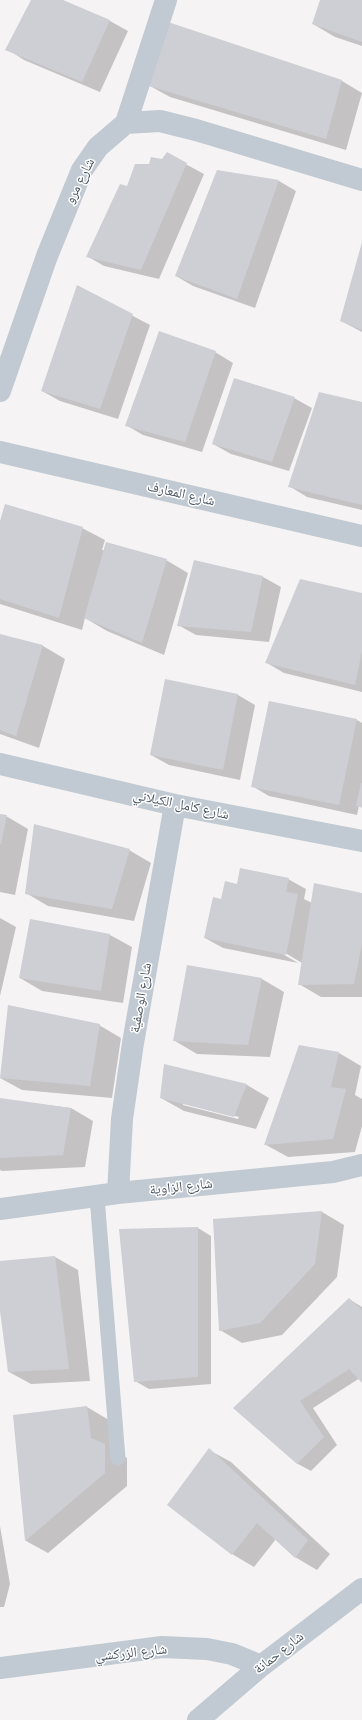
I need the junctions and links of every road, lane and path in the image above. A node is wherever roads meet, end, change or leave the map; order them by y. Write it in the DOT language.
graph roads {
  1 [pos="166,0"];
  2 [pos="126,123"];
  3 [pos="362,180"];
  4 [pos="0,390"];
  5 [pos="0,452"];
  6 [pos="362,536"];
  7 [pos="0,764"];
  8 [pos="175,805"];
  9 [pos="362,842"];
  10 [pos="362,1165"];
  11 [pos="107,1195"];
  12 [pos="0,1209"];
  13 [pos="118,1458"];
  14 [pos="362,1589"];
  15 [pos="261,1666"];
  16 [pos="1,1669"];
  17 [pos="198,1720"];
  1 -- 2 [label="street"];
  2 -- 3 [label="street"];
  2 -- 4 [label="street, شارع مرو"];
  5 -- 6 [label="street, شارع المعارف"];
  7 -- 8 [label="street, شارع كامل الكيلاني"];
  8 -- 9 [label="street, شارع كامل الكيلاني"];
  8 -- 11 [label="street, شارع الوصفية"];
  10 -- 11 [label="street, شارع الزاوية"];
  11 -- 12 [label="street, شارع الزاوية"];
  11 -- 13 [label="lane"];
  14 -- 15 [label="street, شارع حمانة"];
  15 -- 16 [label="street, شارع الزركشي"];
  15 -- 17 [label="street, شارع حمانة"];
}
